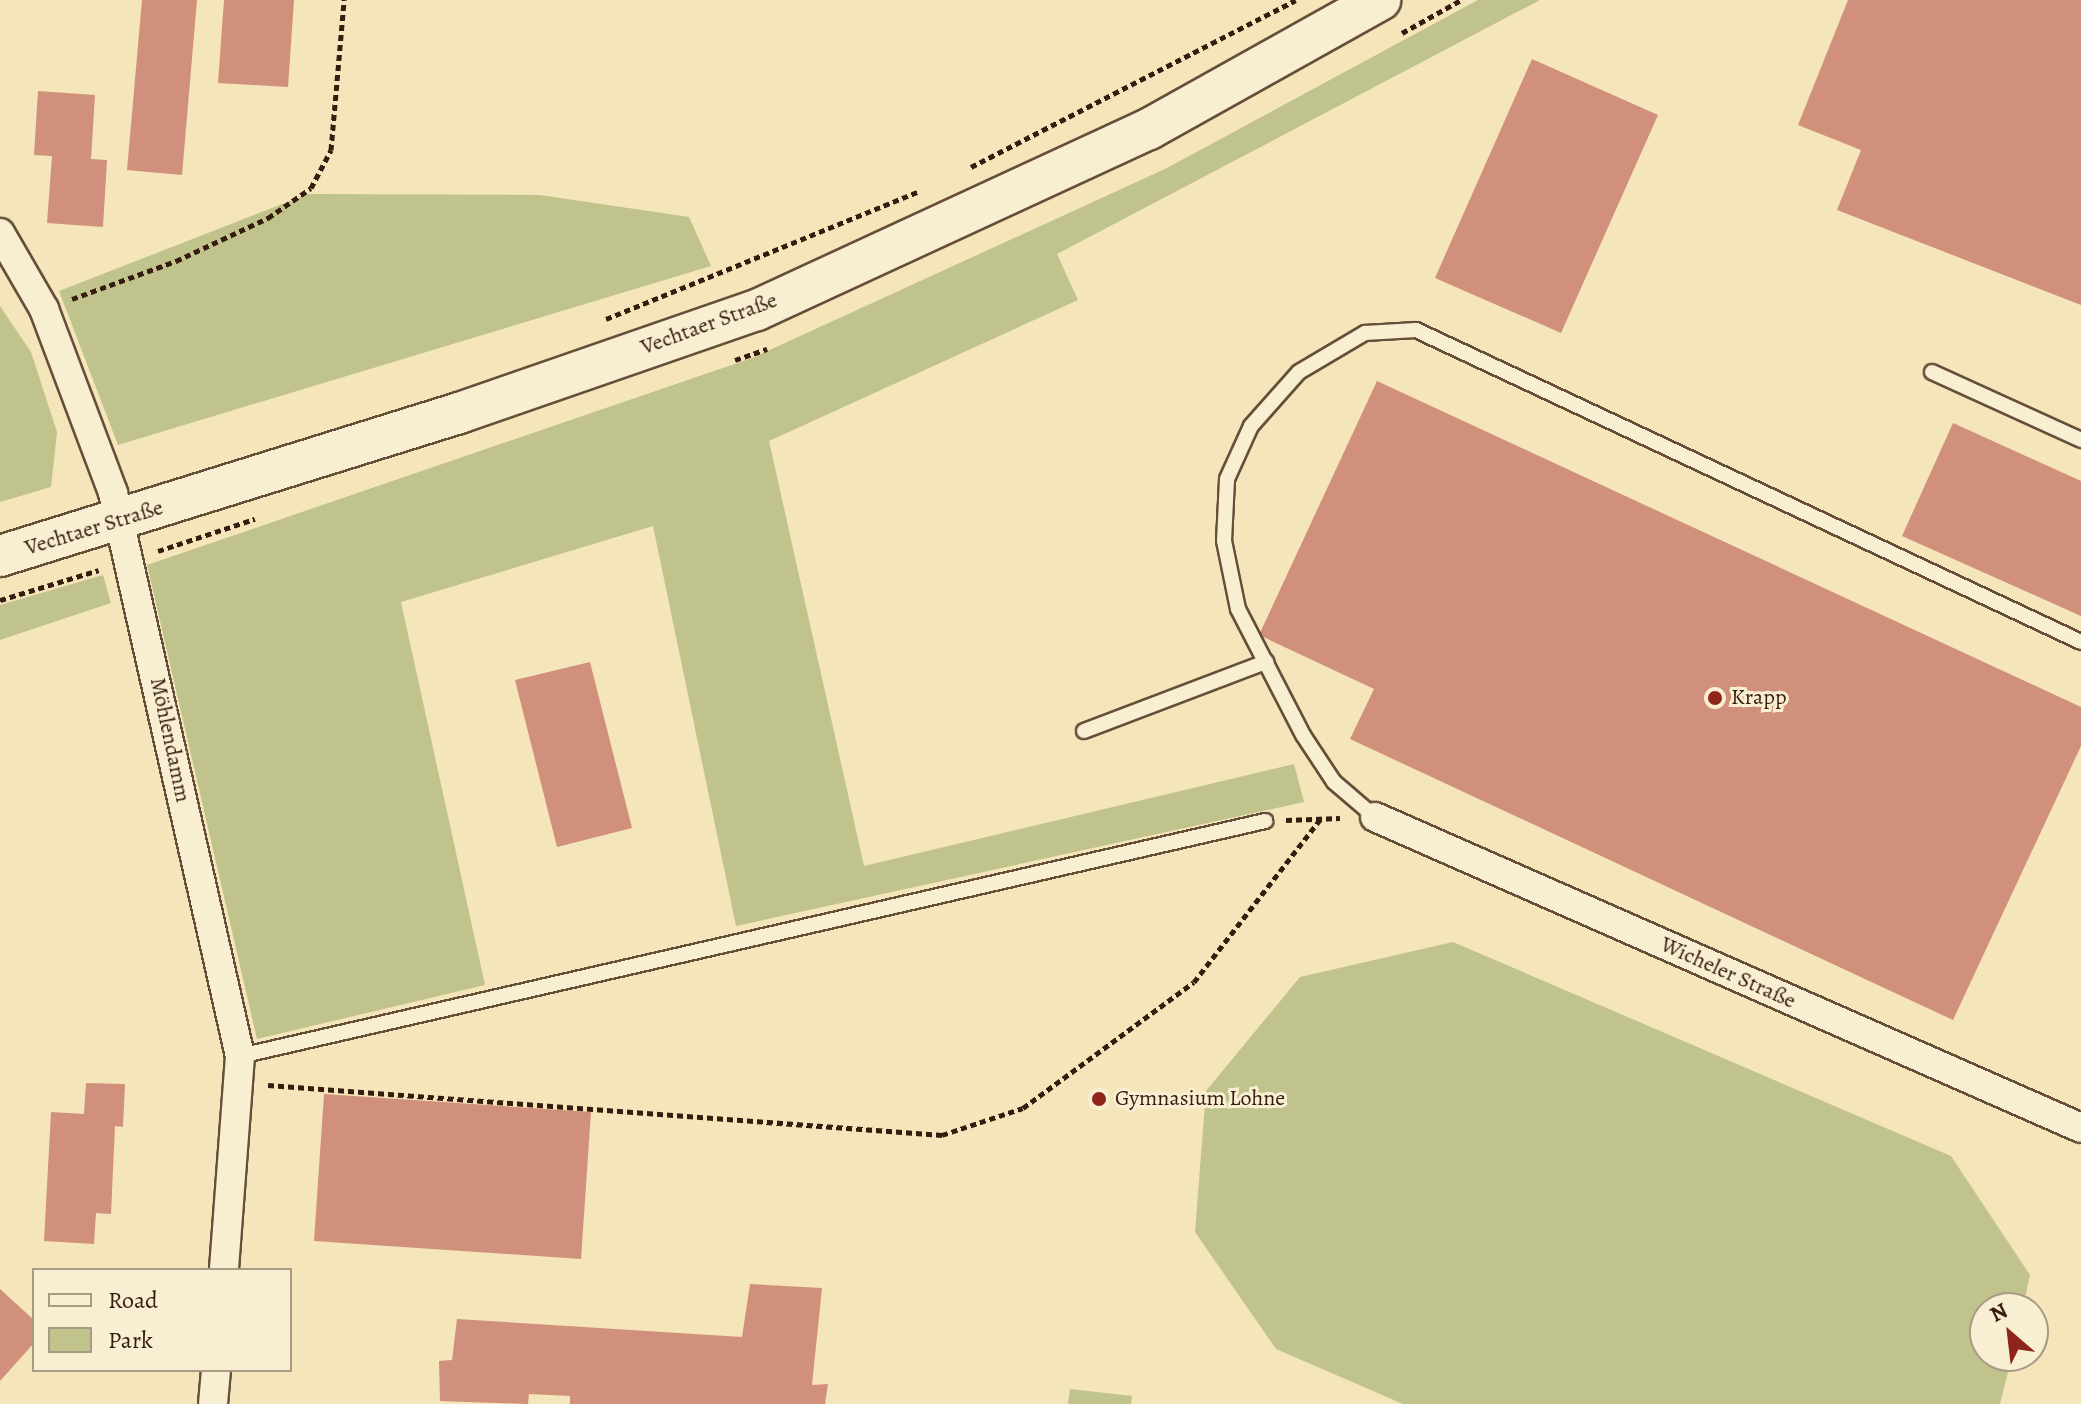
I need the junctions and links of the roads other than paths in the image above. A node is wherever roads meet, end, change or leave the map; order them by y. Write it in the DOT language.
graph roads {
  1 [pos="1380,0"];
  2 [pos="0,233"];
  3 [pos="1932,372"];
  4 [pos="2081,440"];
  5 [pos="120,521"];
  6 [pos="0,556"];
  7 [pos="2081,642"];
  8 [pos="1266,662"];
  9 [pos="1084,731"];
  10 [pos="1375,817"];
  11 [pos="1265,821"];
  12 [pos="240,1070"];
  13 [pos="2081,1128"];
  14 [pos="224,1268"];
  15 [pos="216,1372"];
  16 [pos="213,1404"];
  1 -- 5 [label="main road, Vechtaer Straße"];
  2 -- 5 [label="street, Möhlendamm"];
  3 -- 4 [label="lane"];
  5 -- 6 [label="main road, Vechtaer Straße"];
  5 -- 12 [label="street, Möhlendamm"];
  7 -- 8 [label="lane"];
  8 -- 9 [label="lane"];
  8 -- 10 [label="lane"];
  10 -- 13 [label="street, Wicheler Straße"];
  11 -- 12 [label="lane"];
  12 -- 14 [label="street, Möhlendamm"];
  15 -- 16 [label="street"];
}
